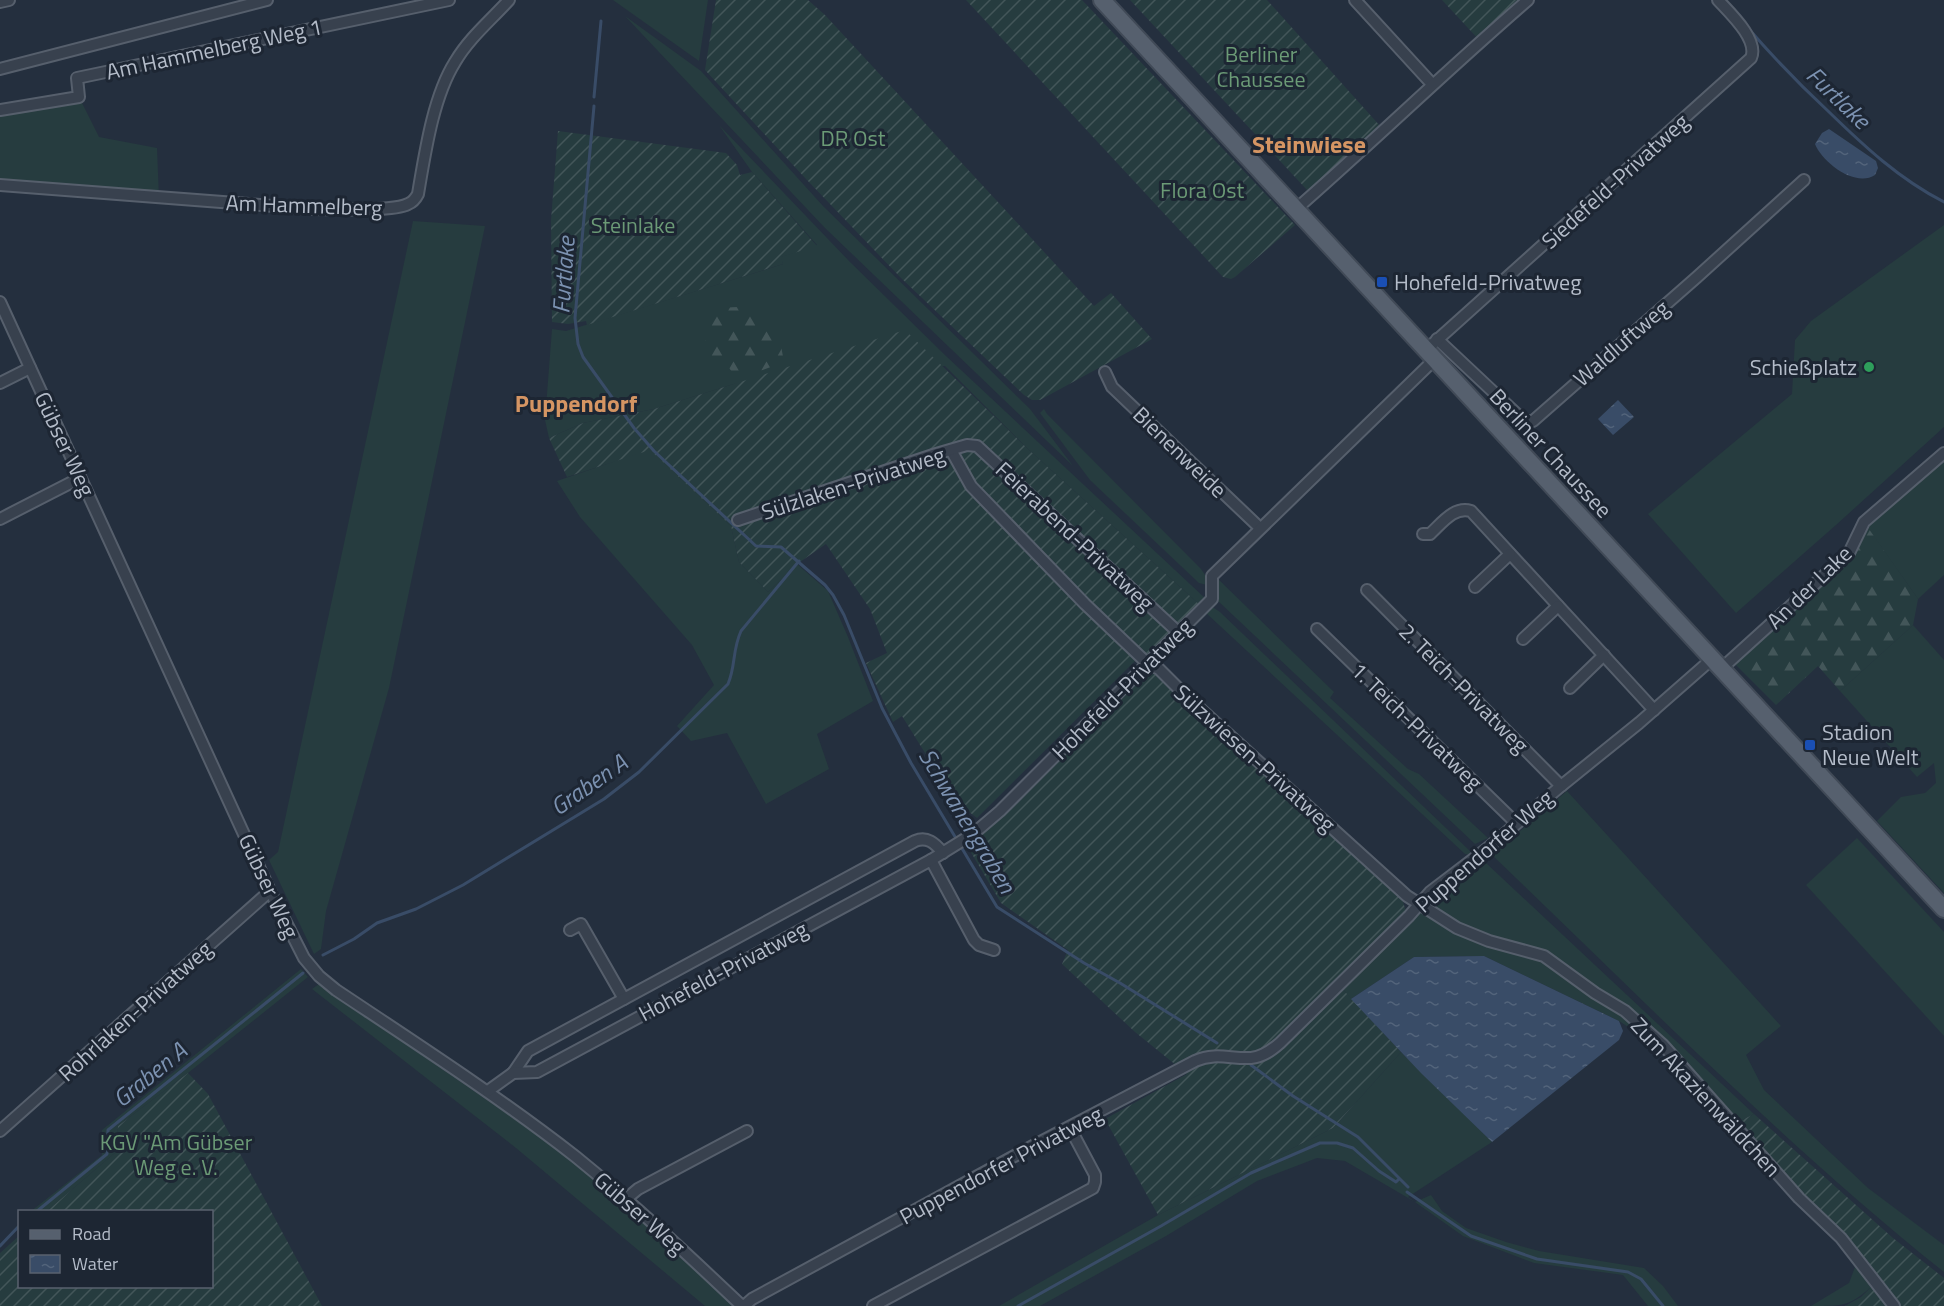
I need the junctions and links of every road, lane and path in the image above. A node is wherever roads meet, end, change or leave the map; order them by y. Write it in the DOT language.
graph roads {
  1 [pos="9,0"];
  2 [pos="267,0"];
  3 [pos="449,0"];
  4 [pos="510,0"];
  5 [pos="1102,0"];
  6 [pos="1355,0"];
  7 [pos="1528,0"];
  8 [pos="1718,0"];
  9 [pos="0,2"];
  10 [pos="0,69"];
  11 [pos="1432,84"];
  12 [pos="0,110"];
  13 [pos="1804,180"];
  14 [pos="0,185"];
  15 [pos="1295,210"];
  16 [pos="0,303"];
  17 [pos="1433,350"];
  18 [pos="30,368"];
  19 [pos="1105,372"];
  20 [pos="0,383"];
  21 [pos="968,445"];
  22 [pos="951,450"];
  23 [pos="1944,453"];
  24 [pos="80,478"];
  25 [pos="0,519"];
  26 [pos="738,520"];
  27 [pos="1260,528"];
  28 [pos="1423,534"];
  29 [pos="1510,554"];
  30 [pos="1475,587"];
  31 [pos="1367,590"];
  32 [pos="1558,606"];
  33 [pos="1317,629"];
  34 [pos="1179,633"];
  35 [pos="1523,639"];
  36 [pos="1604,655"];
  37 [pos="1148,664"];
  38 [pos="1717,664"];
  39 [pos="1570,688"];
  40 [pos="1654,710"];
  41 [pos="1561,786"];
  42 [pos="1516,823"];
  43 [pos="946,851"];
  44 [pos="931,860"];
  45 [pos="270,891"];
  46 [pos="1419,903"];
  47 [pos="1944,909"];
  48 [pos="570,930"];
  49 [pos="994,950"];
  50 [pos="624,999"];
  51 [pos="1266,1054"];
  52 [pos="513,1073"];
  53 [pos="488,1091"];
  54 [pos="1070,1128"];
  55 [pos="0,1131"];
  56 [pos="747,1131"];
  57 [pos="626,1199"];
  58 [pos="750,1304"];
  59 [pos="873,1306"];
  60 [pos="1894,1306"];
  1 -- 9 [label="street"];
  2 -- 10 [label="street"];
  3 -- 12 [label="street, Am Hammelberg Weg 1"];
  4 -- 14 [label="street, Am Hammelberg"];
  5 -- 15 [label="main road, Berliner Chaussee"];
  6 -- 11 [label="street"];
  7 -- 11 [label="street"];
  8 -- 17 [label="street, Siedefeld-Privatweg"];
  11 -- 15 [label="street"];
  13 -- 17 [label="street, Waldluftweg"];
  15 -- 17 [label="main road, Berliner Chaussee"];
  16 -- 18 [label="street, Gübser Weg"];
  17 -- 27 [label="street, Hohefeld-Privatweg"];
  17 -- 38 [label="main road, Berliner Chaussee"];
  18 -- 20 [label="street"];
  18 -- 24 [label="street, Gübser Weg"];
  19 -- 27 [label="street, Bienenweide"];
  21 -- 22 [label="street, Sülzlaken-Privatweg"];
  21 -- 34 [label="street, Feierabend-Privatweg"];
  22 -- 26 [label="street, Sülzlaken-Privatweg"];
  22 -- 37 [label="street, Sülzwiesen-Privatweg"];
  23 -- 38 [label="street, An der Lake"];
  24 -- 25 [label="street"];
  24 -- 45 [label="street, Gübser Weg"];
  27 -- 34 [label="street, Hohefeld-Privatweg"];
  28 -- 29 [label="street"];
  29 -- 30 [label="street"];
  29 -- 32 [label="street"];
  31 -- 41 [label="street, 2. Teich-Privatweg"];
  32 -- 35 [label="street"];
  32 -- 36 [label="street"];
  33 -- 42 [label="street, 1. Teich-Privatweg"];
  34 -- 37 [label="street, Hohefeld-Privatweg"];
  36 -- 39 [label="street"];
  36 -- 40 [label="street"];
  37 -- 43 [label="street, Hohefeld-Privatweg"];
  37 -- 46 [label="street, Sülzwiesen-Privatweg"];
  38 -- 40 [label="street, Puppendorfer Weg"];
  38 -- 47 [label="main road, Berliner Chaussee"];
  40 -- 41 [label="street, Puppendorfer Weg"];
  41 -- 42 [label="street, Puppendorfer Weg"];
  42 -- 46 [label="street, Puppendorfer Weg"];
  43 -- 44 [label="street, Hohefeld-Privatweg"];
  43 -- 50 [label="street, Hohefeld-Privatweg"];
  44 -- 49 [label="street"];
  44 -- 52 [label="street, Hohefeld-Privatweg"];
  45 -- 53 [label="street, Gübser Weg"];
  45 -- 55 [label="street, Rohrlaken-Privatweg"];
  46 -- 51 [label="street, Puppendorfer Weg"];
  46 -- 60 [label="street, Zum Akazienwäldchen"];
  48 -- 50 [label="street, Hohefeld-Privatweg"];
  50 -- 52 [label="street, Hohefeld-Privatweg"];
  51 -- 54 [label="street, Puppendorfer Privatweg"];
  52 -- 53 [label="street, Hohefeld-Privatweg"];
  53 -- 57 [label="street, Gübser Weg"];
  54 -- 58 [label="street, Puppendorfer Privatweg"];
  54 -- 59 [label="street"];
  56 -- 57 [label="street"];
  57 -- 58 [label="street, Gübser Weg"];
}
